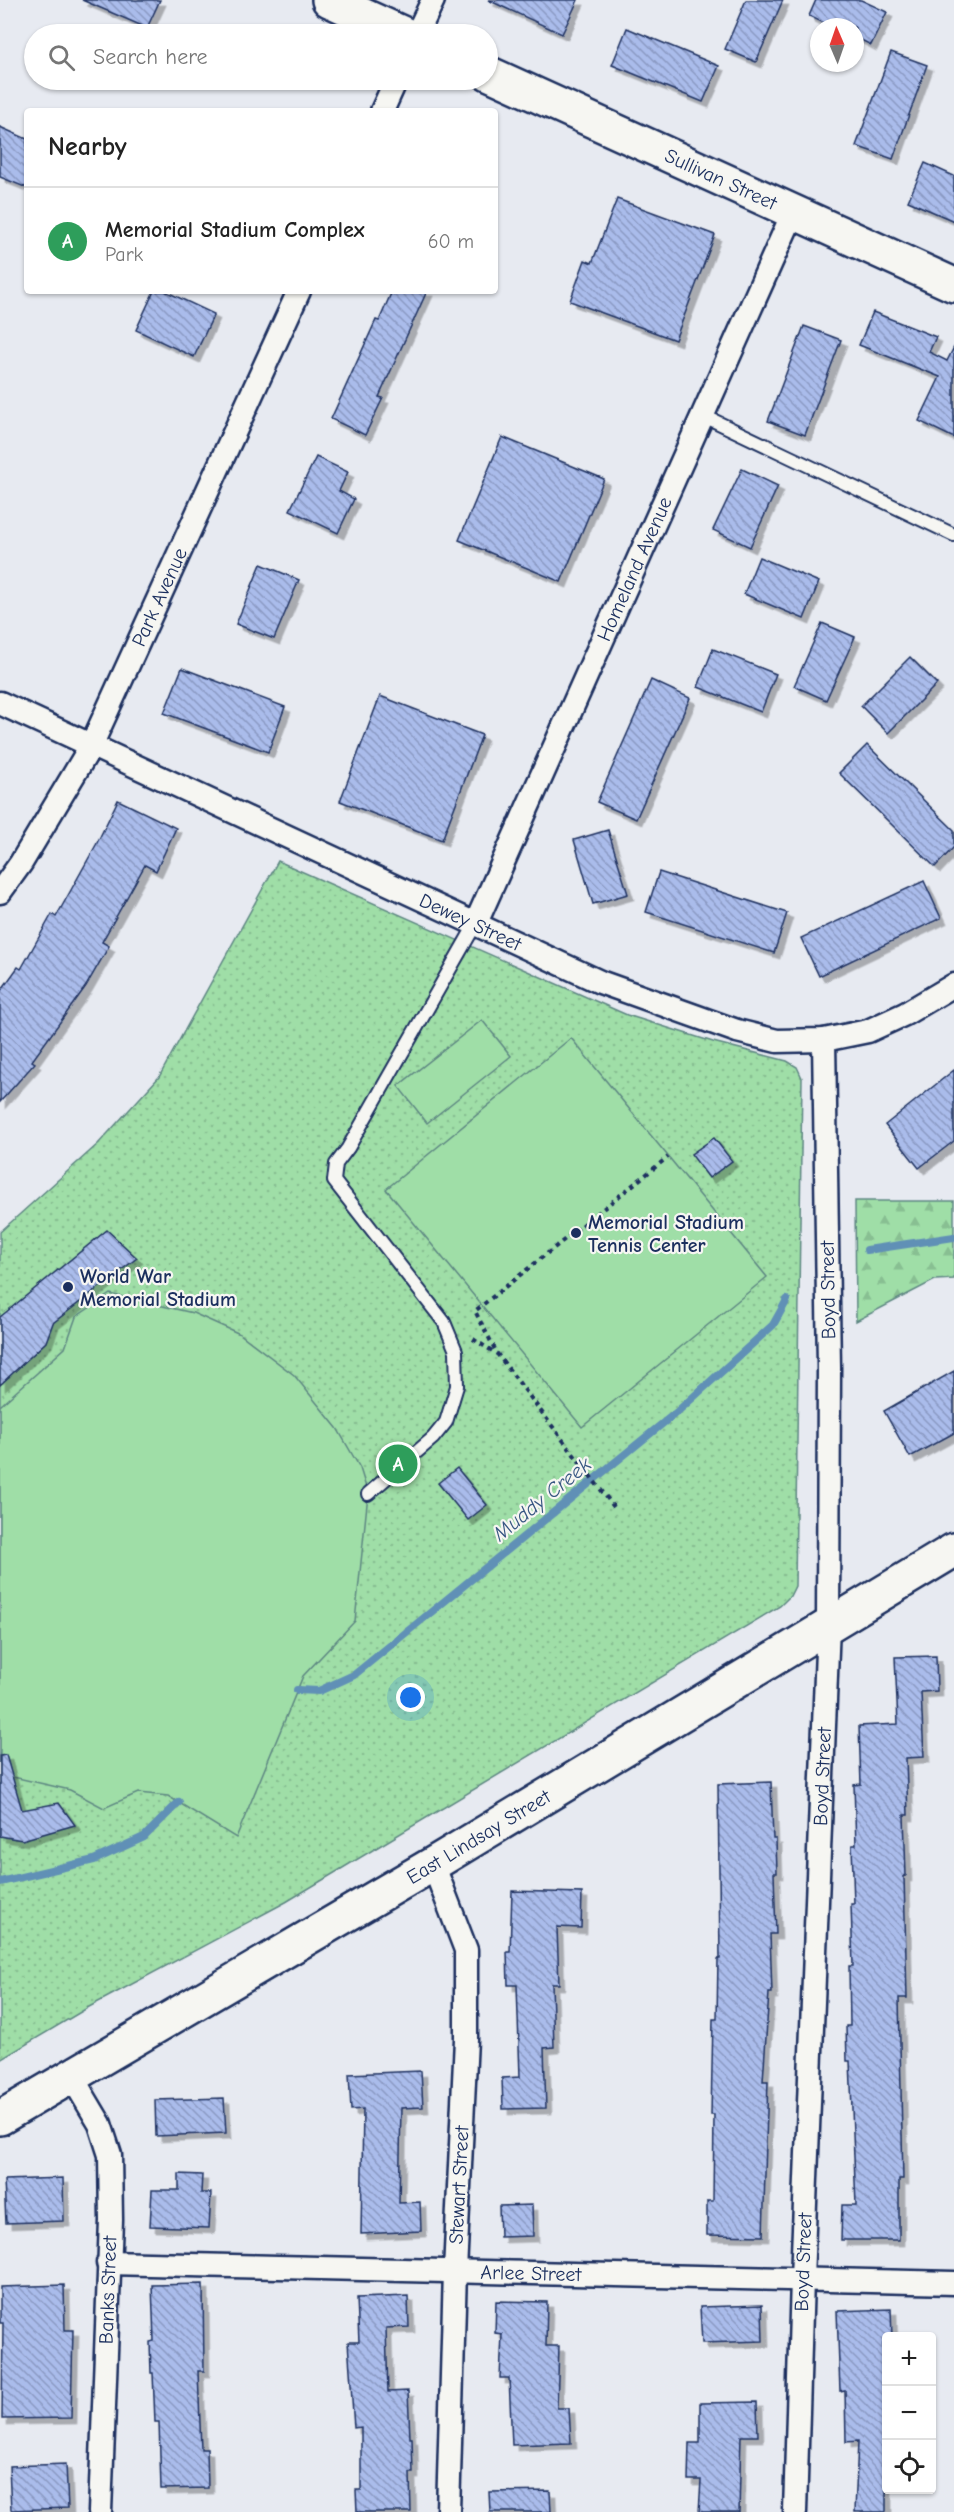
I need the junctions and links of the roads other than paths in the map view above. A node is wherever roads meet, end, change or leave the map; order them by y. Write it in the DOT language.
graph roads {
  1 [pos="329,0"];
  2 [pos="433,0"];
  3 [pos="382,24"];
  4 [pos="422,24"];
  5 [pos="498,78"];
  6 [pos="391,90"];
  7 [pos="383,108"];
  8 [pos="793,213"];
  9 [pos="954,285"];
  10 [pos="298,294"];
  11 [pos="702,415"];
  12 [pos="954,535"];
  13 [pos="0,703"];
  14 [pos="91,746"];
  15 [pos="0,892"];
  16 [pos="474,925"];
  17 [pos="954,985"];
  18 [pos="824,1040"];
  19 [pos="368,1494"];
  20 [pos="954,1550"];
  21 [pos="828,1625"];
  22 [pos="433,1864"];
  23 [pos="72,2077"];
  24 [pos="0,2118"];
  25 [pos="108,2263"];
  26 [pos="455,2271"];
  27 [pos="802,2279"];
  28 [pos="954,2283"];
  29 [pos="100,2512"];
  30 [pos="448,2512"];
  31 [pos="795,2512"];
  1 -- 3 [label="street"];
  2 -- 4 [label="street"];
  5 -- 8 [label="street, Sullivan Street"];
  6 -- 7 [label="street"];
  8 -- 9 [label="street, Sullivan Street"];
  8 -- 11 [label="street, Homeland Avenue"];
  10 -- 14 [label="street, Park Avenue"];
  11 -- 12 [label="lane"];
  11 -- 16 [label="street, Homeland Avenue"];
  13 -- 14 [label="street, Dewey Street"];
  14 -- 15 [label="street, Park Avenue"];
  14 -- 16 [label="street, Dewey Street"];
  16 -- 18 [label="street, Dewey Street"];
  16 -- 19 [label="lane"];
  17 -- 18 [label="street, Dewey Street"];
  18 -- 21 [label="street, Boyd Street"];
  20 -- 21 [label="street, East Lindsay Street"];
  21 -- 22 [label="street, East Lindsay Street"];
  21 -- 27 [label="street, Boyd Street"];
  22 -- 23 [label="street, East Lindsay Street"];
  22 -- 26 [label="street, Stewart Street"];
  23 -- 24 [label="street, East Lindsay Street"];
  23 -- 25 [label="street, Banks Street"];
  25 -- 26 [label="street, Arlee Street"];
  25 -- 29 [label="street, Banks Street"];
  26 -- 27 [label="street, Arlee Street"];
  26 -- 30 [label="street, Stewart Street"];
  27 -- 28 [label="street, Arlee Street"];
  27 -- 31 [label="street, Boyd Street"];
}
